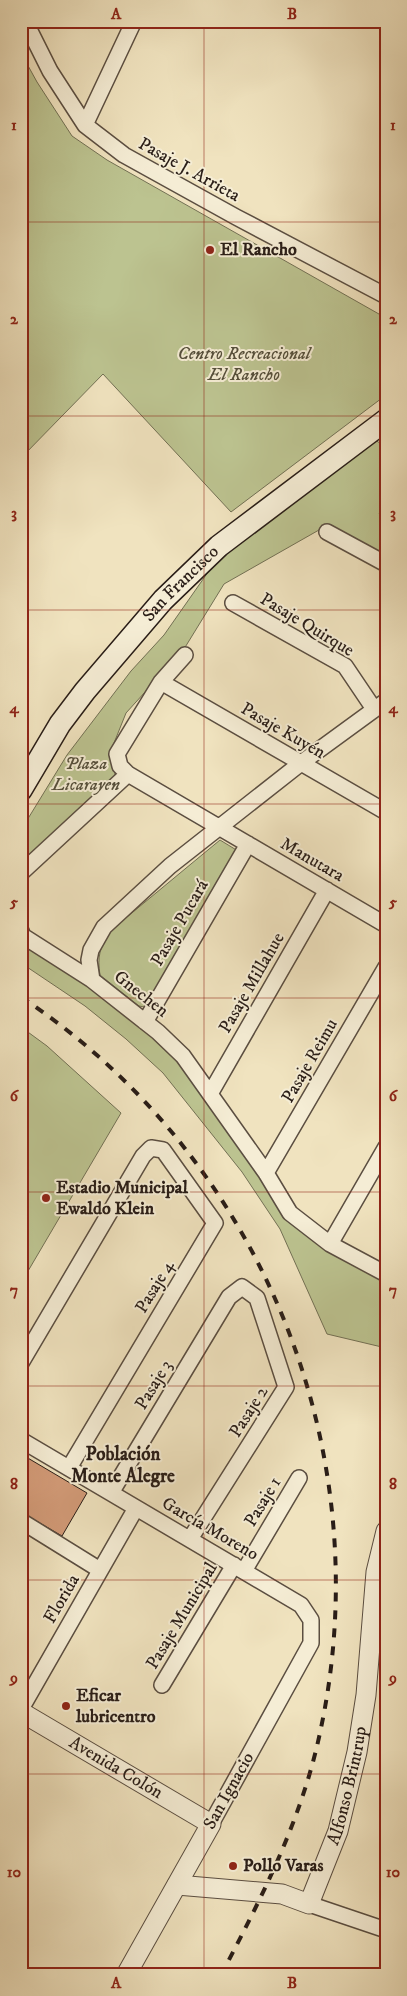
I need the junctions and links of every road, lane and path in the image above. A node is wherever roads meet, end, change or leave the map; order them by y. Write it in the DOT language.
graph roads {
  1 [pos="25,21"];
  2 [pos="134,21"];
  3 [pos="84,125"];
  4 [pos="386,296"];
  5 [pos="386,420"];
  6 [pos="327,532"];
  7 [pos="386,564"];
  8 [pos="233,603"];
  9 [pos="185,655"];
  10 [pos="161,682"];
  11 [pos="380,705"];
  12 [pos="301,763"];
  13 [pos="128,774"];
  14 [pos="21,790"];
  15 [pos="386,812"];
  16 [pos="219,827"];
  17 [pos="248,844"];
  18 [pos="21,873"];
  19 [pos="327,890"];
  20 [pos="386,925"];
  21 [pos="21,931"];
  22 [pos="386,968"];
  23 [pos="92,980"];
  24 [pos="145,1022"];
  25 [pos="210,1094"];
  26 [pos="386,1147"];
  27 [pos="266,1173"];
  28 [pos="330,1244"];
  29 [pos="386,1274"];
  30 [pos="229,1297"];
  31 [pos="21,1363"];
  32 [pos="21,1440"];
  33 [pos="68,1468"];
  34 [pos="299,1478"];
  35 [pos="110,1493"];
  36 [pos="136,1508"];
  37 [pos="21,1520"];
  38 [pos="386,1531"];
  39 [pos="190,1539"];
  40 [pos="239,1568"];
  41 [pos="100,1570"];
  42 [pos="301,1605"];
  43 [pos="162,1685"];
  44 [pos="21,1711"];
  45 [pos="211,1824"];
  46 [pos="177,1885"];
  47 [pos="309,1904"];
  48 [pos="386,1930"];
  49 [pos="126,1975"];
  1 -- 3 [label="street, Pasaje J. Arrieta"];
  2 -- 3 [label="street"];
  3 -- 4 [label="street, Pasaje J. Arrieta"];
  5 -- 14 [label="main road, San Francisco"];
  6 -- 7 [label="street"];
  8 -- 11 [label="street, Pasaje Quirque"];
  9 -- 10 [label="street"];
  10 -- 12 [label="street, Pasaje Kuyén"];
  10 -- 13 [label="street"];
  11 -- 12 [label="street, Gnechen"];
  12 -- 15 [label="street, Pasaje Kuyén"];
  12 -- 16 [label="street, Gnechen"];
  13 -- 16 [label="street, Manutara"];
  13 -- 18 [label="street"];
  16 -- 17 [label="street, Manutara"];
  16 -- 23 [label="street, Gnechen"];
  17 -- 19 [label="street, Manutara"];
  17 -- 24 [label="street, Pasaje Pucará"];
  19 -- 20 [label="street, Manutara"];
  19 -- 25 [label="street, Pasaje Millahue"];
  21 -- 23 [label="street"];
  22 -- 27 [label="street, Pasaje Reimu"];
  23 -- 24 [label="street, Gnechen"];
  24 -- 25 [label="street, Gnechen"];
  25 -- 27 [label="street, Gnechen"];
  26 -- 28 [label="street"];
  27 -- 28 [label="street, Gnechen"];
  28 -- 29 [label="street, Gnechen"];
  30 -- 35 [label="street, Pasaje 3"];
  30 -- 39 [label="street, Pasaje 2"];
  31 -- 33 [label="street, Pasaje 4"];
  32 -- 33 [label="street, García Moreno"];
  33 -- 35 [label="street, García Moreno"];
  34 -- 40 [label="street, Pasaje 1"];
  35 -- 36 [label="street, García Moreno"];
  36 -- 39 [label="street, García Moreno"];
  36 -- 41 [label="street, Florida"];
  37 -- 41 [label="street"];
  38 -- 47 [label="street, Alfonso Brintrup"];
  39 -- 40 [label="street, García Moreno"];
  40 -- 42 [label="street, García Moreno"];
  40 -- 43 [label="street, Pasaje Municipal"];
  41 -- 44 [label="street, Florida"];
  42 -- 45 [label="street, San Ignacio"];
  44 -- 45 [label="street, Avenida Colón"];
  45 -- 46 [label="street, San Ignacio"];
  46 -- 47 [label="street"];
  46 -- 49 [label="street, San Ignacio"];
  47 -- 48 [label="street"];
}
